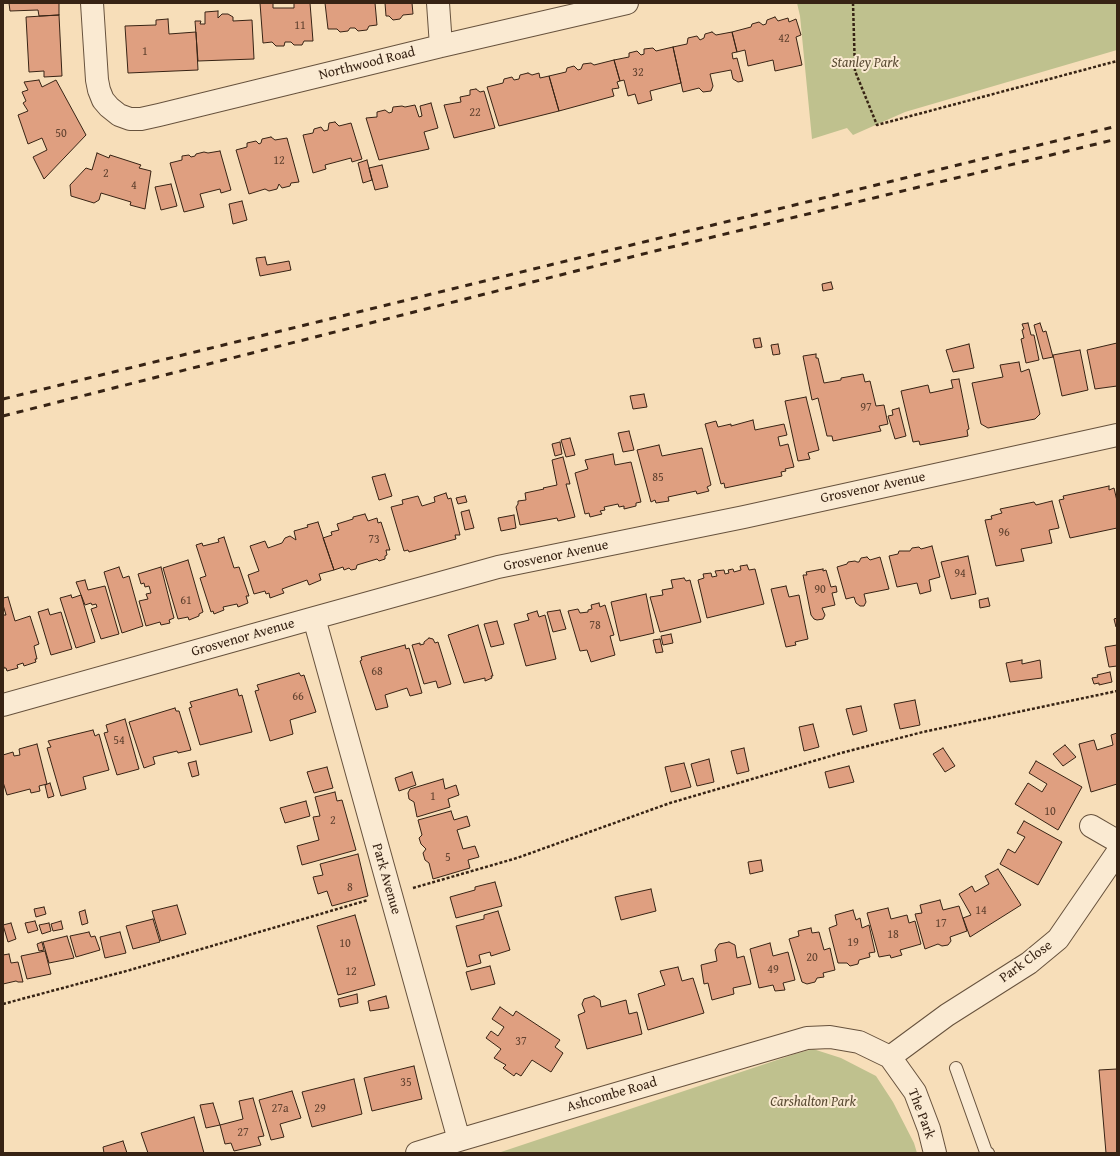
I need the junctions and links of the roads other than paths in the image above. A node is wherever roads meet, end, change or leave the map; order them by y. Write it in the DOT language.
graph roads {
  1 [pos="92,3"];
  2 [pos="438,3"];
  3 [pos="627,3"];
  4 [pos="441,46"];
  5 [pos="1117,435"];
  6 [pos="314,618"];
  7 [pos="3,705"];
  8 [pos="1090,826"];
  9 [pos="1117,841"];
  10 [pos="1117,853"];
  11 [pos="806,1038"];
  12 [pos="890,1057"];
  13 [pos="956,1068"];
  14 [pos="459,1140"];
  15 [pos="417,1153"];
  16 [pos="935,1153"];
  17 [pos="988,1153"];
  1 -- 4 [label="street, Northwood Road"];
  2 -- 4 [label="street"];
  3 -- 4 [label="street, Northwood Road"];
  5 -- 6 [label="street, Grosvenor Avenue"];
  6 -- 7 [label="street, Grosvenor Avenue"];
  6 -- 14 [label="street, Park Avenue"];
  8 -- 9 [label="street"];
  10 -- 12 [label="street, Park Close"];
  11 -- 12 [label="street, The Park"];
  11 -- 14 [label="street, Ashcombe Road"];
  12 -- 16 [label="street, The Park"];
  13 -- 17 [label="lane"];
  14 -- 15 [label="street, Ashcombe Road"];
}
